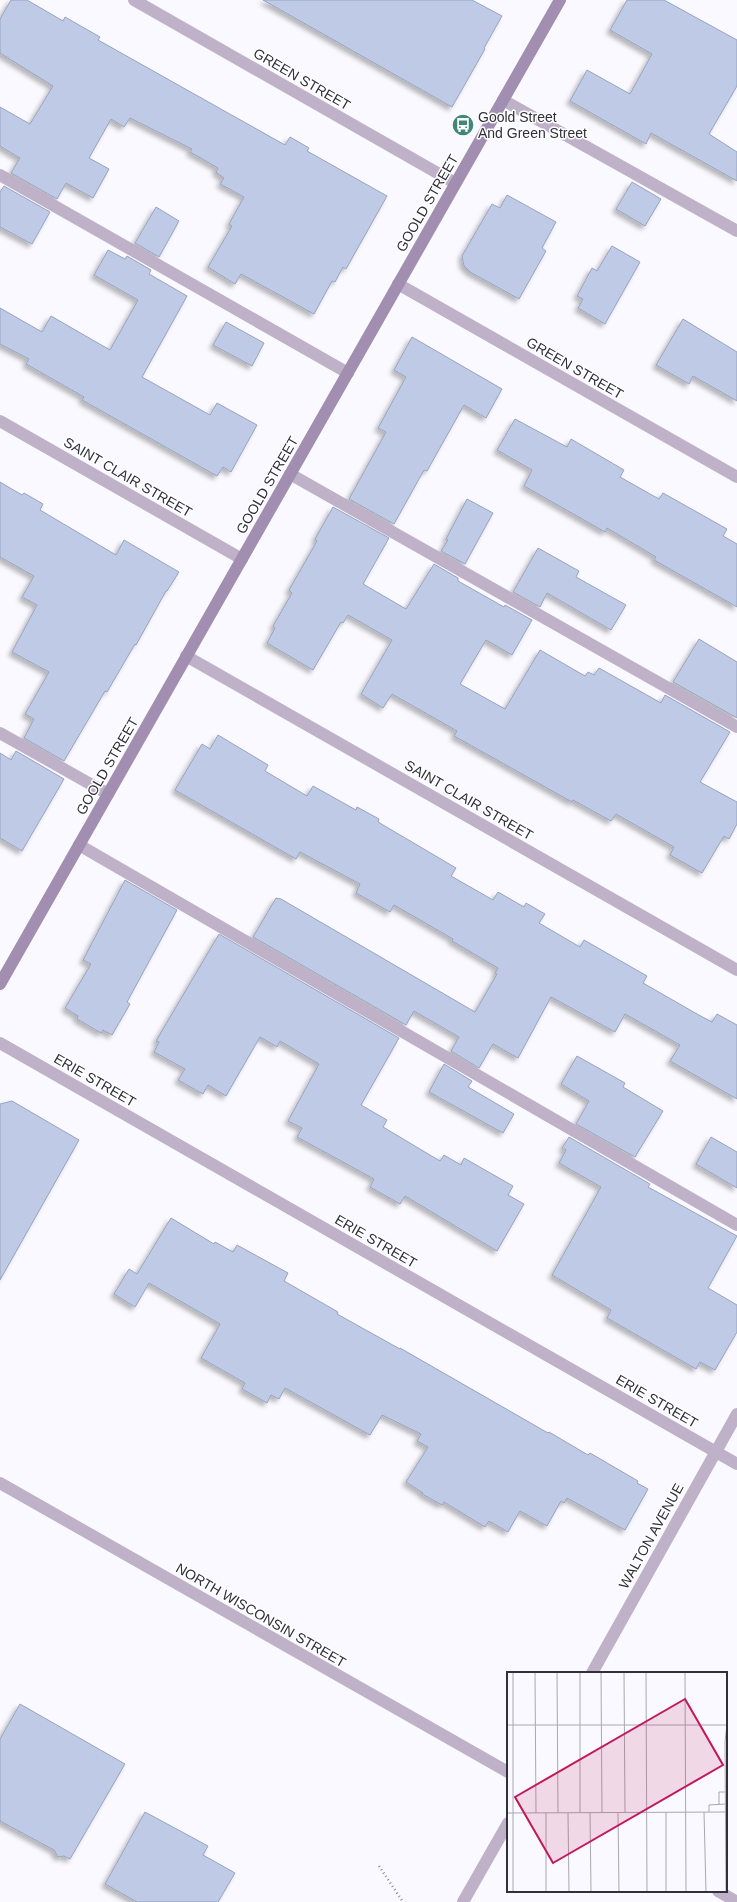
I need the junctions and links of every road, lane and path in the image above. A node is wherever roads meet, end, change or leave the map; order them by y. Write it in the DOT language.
graph roads {
  1 [pos="134,0"];
  2 [pos="560,0"];
  3 [pos="503,100"];
  4 [pos="0,175"];
  5 [pos="456,183"];
  6 [pos="737,232"];
  7 [pos="398,284"];
  8 [pos="348,373"];
  9 [pos="0,421"];
  10 [pos="290,474"];
  11 [pos="737,477"];
  12 [pos="242,559"];
  13 [pos="186,656"];
  14 [pos="737,727"];
  15 [pos="0,733"];
  16 [pos="108,794"];
  17 [pos="79,845"];
  18 [pos="737,970"];
  19 [pos="0,984"];
  20 [pos="0,1044"];
  21 [pos="737,1225"];
  22 [pos="737,1414"];
  23 [pos="715,1452"];
  24 [pos="737,1464"];
  25 [pos="0,1483"];
  26 [pos="593,1672"];
  27 [pos="507,1771"];
  28 [pos="507,1825"];
  29 [pos="379,1866"];
  30 [pos="720,1892"];
  31 [pos="403,1902"];
  32 [pos="463,1902"];
  33 [pos="737,1902"];
  1 -- 5 [label="street, GREEN STREET"];
  2 -- 3 [label="street, GOOLD STREET"];
  3 -- 5 [label="street, GOOLD STREET"];
  3 -- 6 [label="street"];
  4 -- 8 [label="street"];
  5 -- 7 [label="street, GOOLD STREET"];
  7 -- 8 [label="street, GOOLD STREET"];
  7 -- 11 [label="street, GREEN STREET"];
  8 -- 10 [label="street, GOOLD STREET"];
  9 -- 12 [label="street, SAINT CLAIR STREET"];
  10 -- 12 [label="street, GOOLD STREET"];
  10 -- 14 [label="street"];
  12 -- 13 [label="street, GOOLD STREET"];
  13 -- 16 [label="street, GOOLD STREET"];
  13 -- 18 [label="street, SAINT CLAIR STREET"];
  15 -- 16 [label="street"];
  16 -- 17 [label="street, GOOLD STREET"];
  17 -- 19 [label="street, GOOLD STREET"];
  17 -- 21 [label="street"];
  20 -- 23 [label="street, ERIE STREET"];
  22 -- 23 [label="street, WALTON AVENUE"];
  23 -- 24 [label="street, ERIE STREET"];
  23 -- 26 [label="street, WALTON AVENUE"];
  25 -- 27 [label="street, NORTH WISCONSIN STREET"];
  28 -- 32 [label="street"];
  29 -- 31 [label="path"];
  30 -- 33 [label="street"];
}
